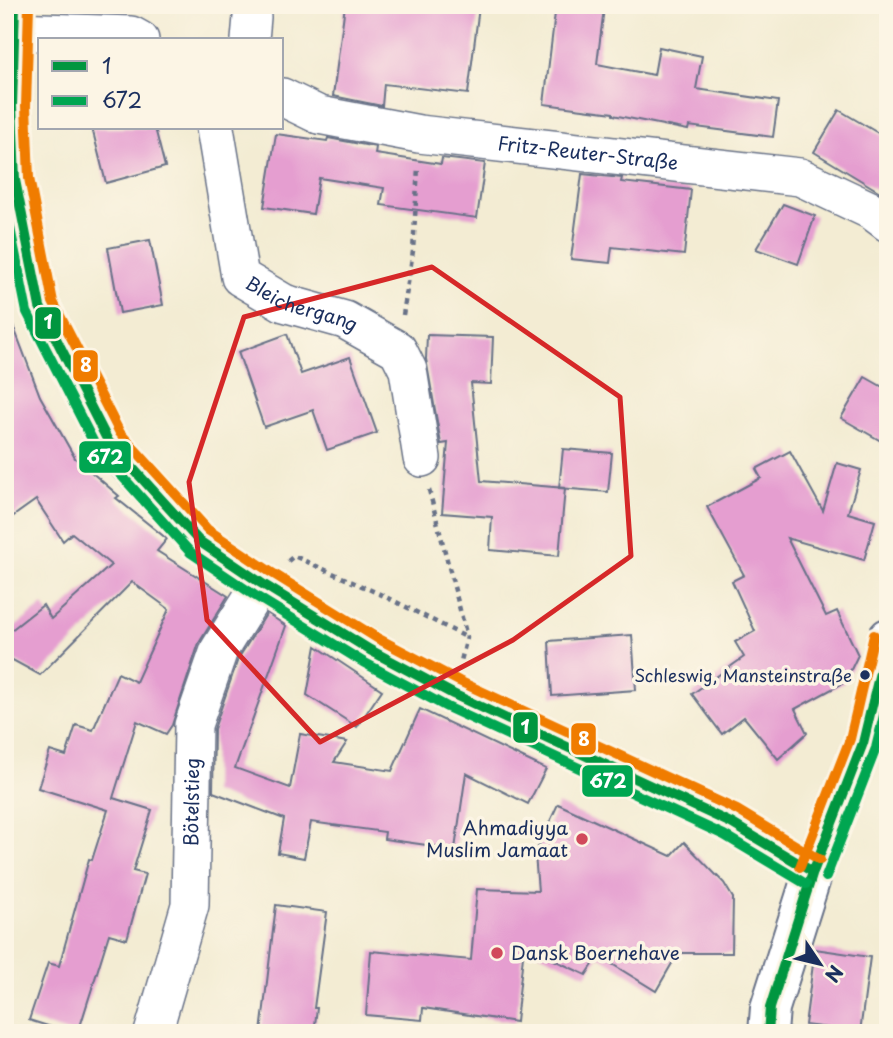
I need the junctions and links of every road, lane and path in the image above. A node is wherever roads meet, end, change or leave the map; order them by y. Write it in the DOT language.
graph roads {
  1 [pos="14,18"];
  2 [pos="136,38"];
  3 [pos="284,98"];
  4 [pos="215,130"];
  5 [pos="419,134"];
  6 [pos="888,223"];
  7 [pos="398,350"];
  8 [pos="422,458"];
  9 [pos="261,583"];
  10 [pos="888,638"];
  11 [pos="875,745"];
  12 [pos="813,872"];
  13 [pos="153,1033"];
  14 [pos="768,1033"];
  1 -- 2 [label="street"];
  1 -- 9 [label="street"];
  3 -- 5 [label="street, Fritz-Reuter-Straße"];
  4 -- 7 [label="street, Bleichergang"];
  5 -- 6 [label="street, Fritz-Reuter-Straße"];
  5 -- 7 [label="path"];
  7 -- 8 [label="street"];
  8 -- 9 [label="path"];
  9 -- 12 [label="street"];
  9 -- 13 [label="street, Bötelstieg"];
  10 -- 11 [label="street"];
  11 -- 12 [label="street"];
  12 -- 14 [label="street"];
}
